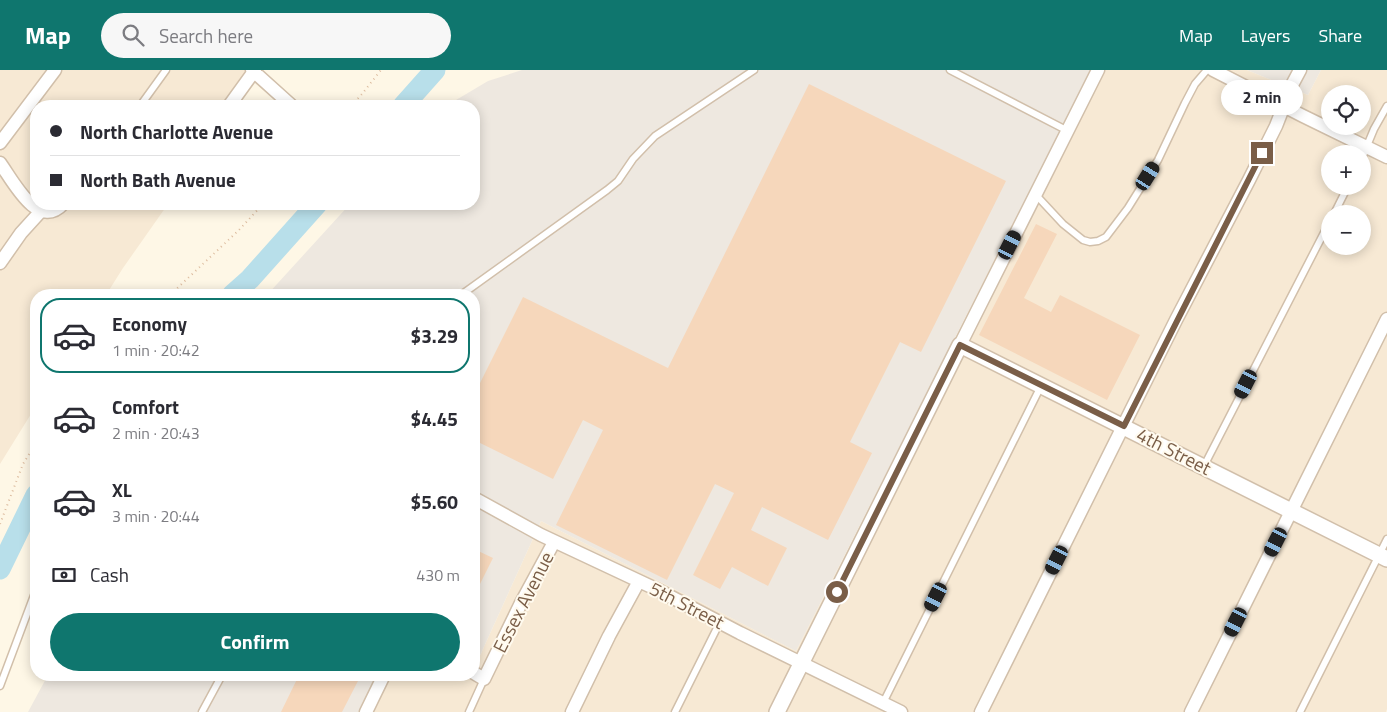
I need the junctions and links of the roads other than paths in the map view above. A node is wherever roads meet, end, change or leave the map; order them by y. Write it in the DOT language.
graph roads {
  1 [pos="54,70"];
  2 [pos="166,70"];
  3 [pos="254,70"];
  4 [pos="754,70"];
  5 [pos="950,70"];
  6 [pos="1098,70"];
  7 [pos="1208,70"];
  8 [pos="1213,70"];
  9 [pos="1300,70"];
  10 [pos="32,100"];
  11 [pos="144,100"];
  12 [pos="233,100"];
  13 [pos="286,100"];
  14 [pos="30,102"];
  15 [pos="1283,106"];
  16 [pos="1387,106"];
  17 [pos="1068,131"];
  18 [pos="0,143"];
  19 [pos="1351,145"];
  20 [pos="1368,145"];
  21 [pos="1371,154"];
  22 [pos="1387,157"];
  23 [pos="0,162"];
  24 [pos="1036,195"];
  25 [pos="30,204"];
  26 [pos="54,210"];
  27 [pos="41,211"];
  28 [pos="1321,238"];
  29 [pos="0,263"];
  30 [pos="469,289"];
  31 [pos="1387,319"];
  32 [pos="960,345"];
  33 [pos="1042,385"];
  34 [pos="1124,426"];
  35 [pos="1204,466"];
  36 [pos="480,501"];
  37 [pos="1292,511"];
  38 [pos="1387,539"];
  39 [pos="554,542"];
  40 [pos="1383,557"];
  41 [pos="640,581"];
  42 [pos="30,606"];
  43 [pos="720,622"];
  44 [pos="802,662"];
  45 [pos="480,674"];
  46 [pos="219,681"];
  47 [pos="381,681"];
  48 [pos="478,681"];
  49 [pos="0,686"];
  50 [pos="883,703"];
  51 [pos="202,712"];
  52 [pos="366,712"];
  53 [pos="469,712"];
  54 [pos="572,712"];
  55 [pos="675,712"];
  56 [pos="777,712"];
  57 [pos="901,712"];
  58 [pos="981,712"];
  59 [pos="1191,712"];
  60 [pos="1300,712"];
  1 -- 10 [label="street"];
  2 -- 11 [label="lane"];
  3 -- 12 [label="street"];
  3 -- 13 [label="street"];
  4 -- 30 [label="lane"];
  5 -- 17 [label="lane"];
  6 -- 17 [label="street"];
  7 -- 24 [label="lane"];
  8 -- 15 [label="street"];
  9 -- 15 [label="street"];
  14 -- 18 [label="street"];
  15 -- 19 [label="street"];
  15 -- 34 [label="street"];
  16 -- 20 [label="lane"];
  17 -- 24 [label="street"];
  21 -- 22 [label="street"];
  23 -- 25 [label="street"];
  24 -- 32 [label="street"];
  26 -- 27 [label="street"];
  27 -- 29 [label="street"];
  28 -- 35 [label="lane"];
  31 -- 37 [label="street"];
  32 -- 33 [label="street, 4th Street"];
  32 -- 44 [label="street"];
  33 -- 34 [label="street, 4th Street"];
  33 -- 50 [label="lane"];
  34 -- 35 [label="street, 4th Street"];
  34 -- 58 [label="street"];
  35 -- 37 [label="street, 4th Street"];
  36 -- 39 [label="street, 5th Street"];
  37 -- 40 [label="street, 4th Street"];
  37 -- 59 [label="street"];
  38 -- 40 [label="lane"];
  39 -- 41 [label="street, 5th Street"];
  39 -- 45 [label="street, Essex Avenue"];
  40 -- 60 [label="lane"];
  41 -- 43 [label="street, 5th Street"];
  41 -- 54 [label="street"];
  42 -- 49 [label="lane"];
  43 -- 44 [label="street, 5th Street"];
  43 -- 55 [label="lane"];
  44 -- 50 [label="street, 5th Street"];
  44 -- 56 [label="street"];
  46 -- 51 [label="lane"];
  47 -- 52 [label="street"];
  48 -- 53 [label="lane"];
  50 -- 57 [label="street, 5th Street"];
}
